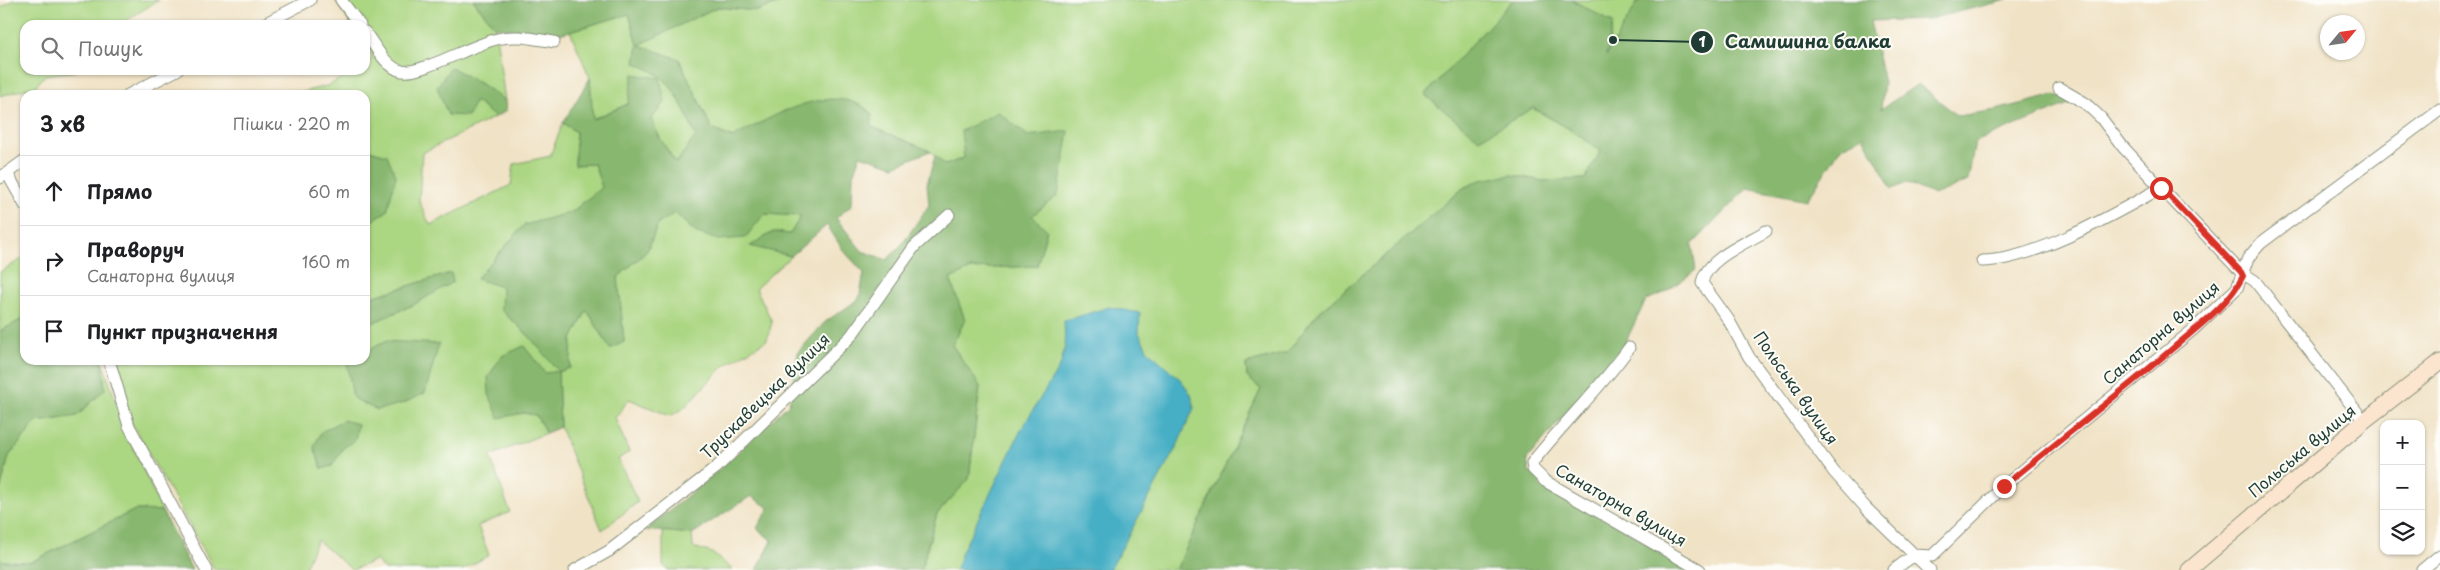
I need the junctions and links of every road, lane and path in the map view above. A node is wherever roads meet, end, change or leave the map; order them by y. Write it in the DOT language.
graph roads {
  1 [pos="310,0"];
  2 [pos="341,0"];
  3 [pos="272,20"];
  4 [pos="356,20"];
  5 [pos="370,38"];
  6 [pos="554,42"];
  7 [pos="167,75"];
  8 [pos="2059,88"];
  9 [pos="138,90"];
  10 [pos="2440,110"];
  11 [pos="20,164"];
  12 [pos="3,176"];
  13 [pos="2161,188"];
  14 [pos="20,198"];
  15 [pos="949,215"];
  16 [pos="1766,231"];
  17 [pos="1982,262"];
  18 [pos="2241,272"];
  19 [pos="1629,348"];
  20 [pos="2440,362"];
  21 [pos="111,365"];
  22 [pos="2364,421"];
  23 [pos="1914,554"];
  24 [pos="2440,555"];
  25 [pos="206,570"];
  26 [pos="575,570"];
  27 [pos="1700,570"];
  28 [pos="1894,570"];
  29 [pos="1930,570"];
  30 [pos="2189,570"];
  31 [pos="2422,570"];
  1 -- 3 [label="street"];
  2 -- 4 [label="street"];
  5 -- 6 [label="street"];
  7 -- 9 [label="street"];
  8 -- 13 [label="street"];
  10 -- 18 [label="street, Санаторна вулиця"];
  11 -- 12 [label="street"];
  12 -- 14 [label="street"];
  13 -- 17 [label="street"];
  13 -- 18 [label="street"];
  15 -- 26 [label="street, Трускавецька вулиця"];
  16 -- 23 [label="street, Польська вулиця"];
  18 -- 22 [label="street"];
  18 -- 23 [label="street, Санаторна вулиця"];
  19 -- 27 [label="street, Санаторна вулиця"];
  20 -- 22 [label="street, Польська вулиця"];
  21 -- 25 [label="street"];
  22 -- 30 [label="street, Польська вулиця"];
  23 -- 28 [label="street"];
  23 -- 29 [label="street, Польська вулиця"];
  24 -- 31 [label="street"];
}
